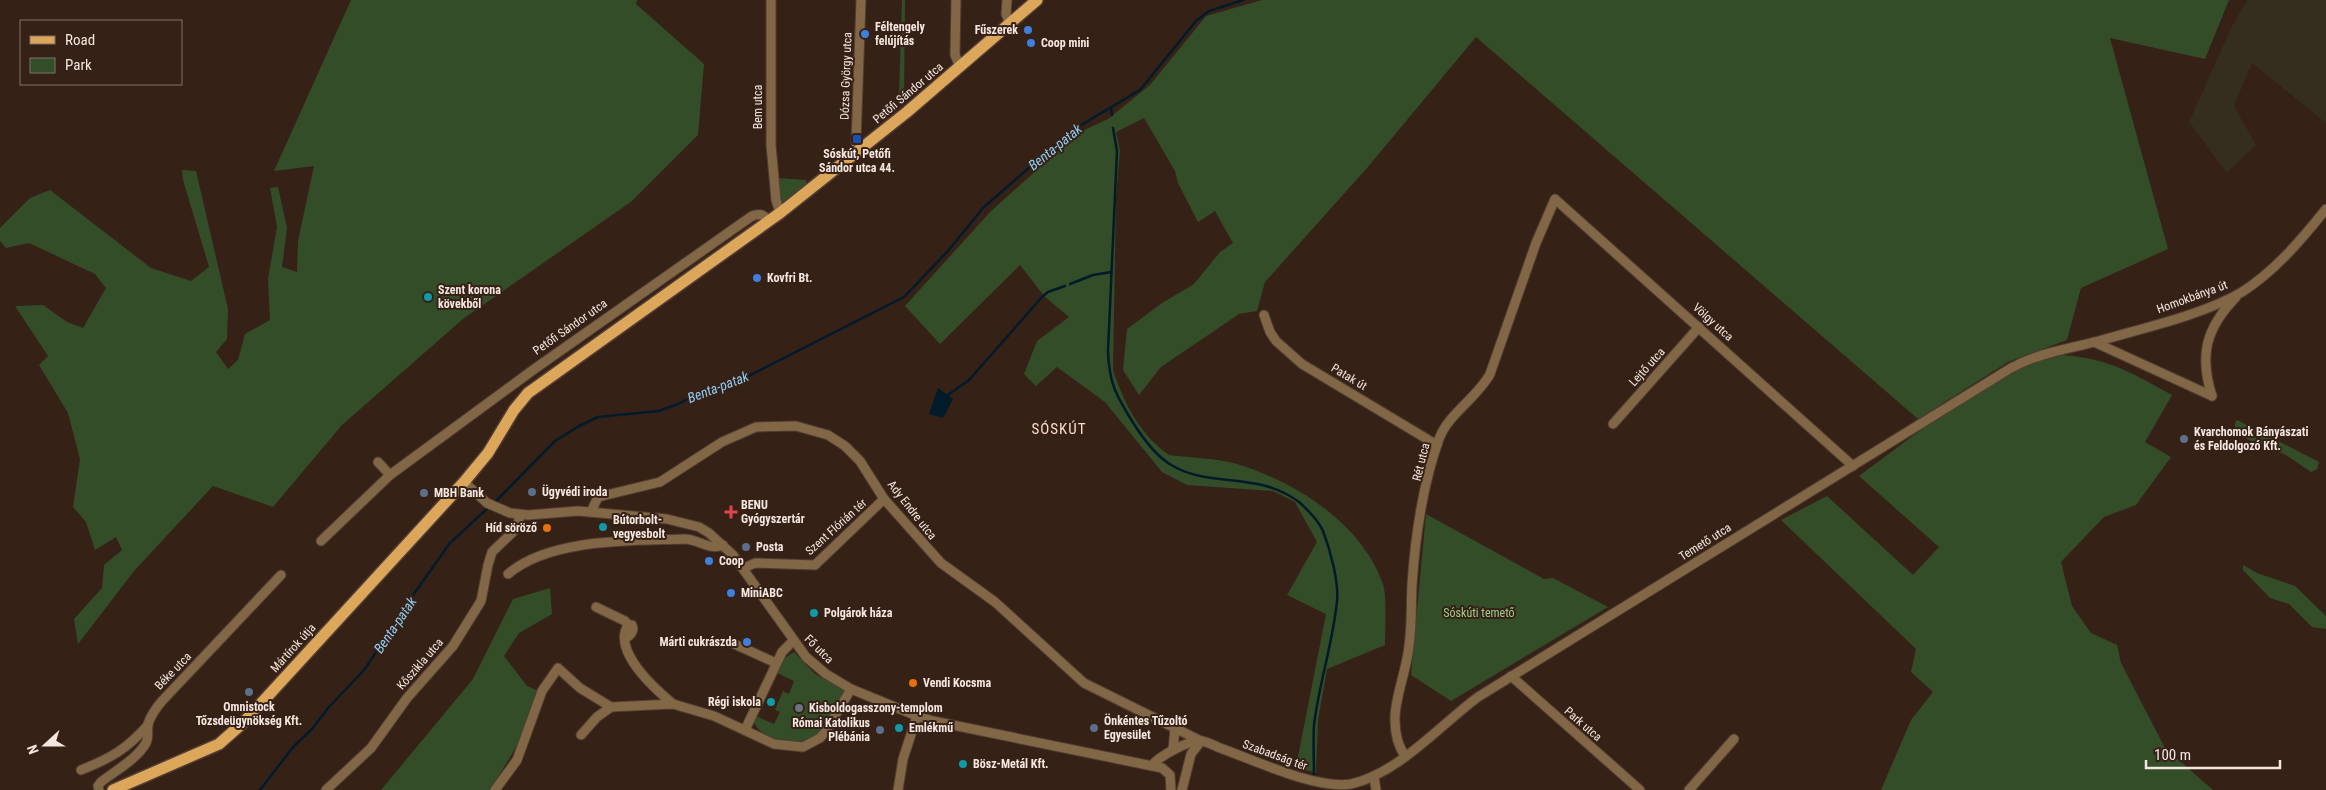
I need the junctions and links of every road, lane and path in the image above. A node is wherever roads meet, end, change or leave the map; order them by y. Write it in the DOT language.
graph roads {
  1 [pos="771,0"];
  2 [pos="861,0"];
  3 [pos="956,0"];
  4 [pos="1007,0"];
  5 [pos="1037,0"];
  6 [pos="1010,24"];
  7 [pos="960,68"];
  8 [pos="858,152"];
  9 [pos="1555,199"];
  10 [pos="2326,209"];
  11 [pos="780,213"];
  12 [pos="769,221"];
  13 [pos="2242,292"];
  14 [pos="1264,315"];
  15 [pos="1699,327"];
  16 [pos="2094,342"];
  17 [pos="1613,424"];
  18 [pos="1437,445"];
  19 [pos="378,462"];
  20 [pos="1853,466"];
  21 [pos="390,475"];
  22 [pos="464,482"];
  23 [pos="884,499"];
  24 [pos="592,512"];
  25 [pos="520,515"];
  26 [pos="321,542"];
  27 [pos="723,545"];
  28 [pos="744,568"];
  29 [pos="508,574"];
  30 [pos="281,575"];
  31 [pos="596,608"];
  32 [pos="793,640"];
  33 [pos="732,643"];
  34 [pos="776,663"];
  35 [pos="1511,676"];
  36 [pos="852,689"];
  37 [pos="658,692"];
  38 [pos="654,704"];
  39 [pos="673,704"];
  40 [pos="611,707"];
  41 [pos="917,716"];
  42 [pos="148,726"];
  43 [pos="1176,728"];
  44 [pos="745,730"];
  45 [pos="581,735"];
  46 [pos="1734,739"];
  47 [pos="1201,741"];
  48 [pos="1173,750"];
  49 [pos="1405,756"];
  50 [pos="1152,764"];
  51 [pos="81,770"];
  52 [pos="1374,776"];
  53 [pos="1342,785"];
  54 [pos="99,790"];
  55 [pos="113,790"];
  56 [pos="326,790"];
  57 [pos="495,790"];
  58 [pos="898,790"];
  59 [pos="1171,790"];
  60 [pos="1182,790"];
  61 [pos="1352,790"];
  62 [pos="1376,790"];
  63 [pos="1640,790"];
  64 [pos="1689,790"];
  1 -- 11 [label="street, Bem utca"];
  2 -- 8 [label="street, Dózsa György utca"];
  3 -- 7 [label="street"];
  4 -- 6 [label="street"];
  5 -- 6 [label="main road, Petőfi Sándor utca"];
  6 -- 7 [label="main road, Petőfi Sándor utca"];
  7 -- 8 [label="main road, Petőfi Sándor utca"];
  8 -- 11 [label="main road, Petőfi Sándor utca"];
  9 -- 15 [label="street, Völgy utca"];
  9 -- 18 [label="street, Rét utca"];
  10 -- 13 [label="street, Homokbánya út"];
  11 -- 12 [label="main road, Petőfi Sándor utca"];
  12 -- 21 [label="street, Petőfi Sándor utca"];
  12 -- 22 [label="main road, Petőfi Sándor utca"];
  13 -- 16 [label="street, Homokbánya út"];
  13 -- 16 [label="street"];
  14 -- 18 [label="street, Patak út"];
  15 -- 17 [label="street, Lejtő utca"];
  15 -- 20 [label="street, Völgy utca"];
  16 -- 20 [label="street, Temető utca"];
  18 -- 49 [label="street, Rét utca"];
  19 -- 21 [label="street"];
  20 -- 35 [label="street, Temető utca"];
  21 -- 26 [label="street"];
  22 -- 25 [label="street, Fő utca"];
  22 -- 55 [label="main road, Mártírok útja"];
  23 -- 24 [label="street, Ady Endre utca"];
  23 -- 28 [label="street, Szent Flórián tér"];
  23 -- 43 [label="street, Ady Endre utca"];
  24 -- 25 [label="street, Fő utca"];
  24 -- 27 [label="street, Fő utca"];
  25 -- 56 [label="street, Kőszikla utca"];
  27 -- 28 [label="street, Fő utca"];
  27 -- 29 [label="street"];
  28 -- 32 [label="street, Fő utca"];
  30 -- 42 [label="street, Béke utca"];
  31 -- 37 [label="street"];
  32 -- 34 [label="street"];
  32 -- 36 [label="street, Fő utca"];
  33 -- 34 [label="street"];
  34 -- 44 [label="street"];
  35 -- 49 [label="street, Temető utca"];
  35 -- 63 [label="street, Park utca"];
  36 -- 41 [label="street, Fő utca"];
  36 -- 44 [label="street"];
  37 -- 38 [label="street"];
  37 -- 39 [label="street"];
  38 -- 39 [label="street"];
  38 -- 40 [label="street"];
  39 -- 44 [label="street"];
  40 -- 45 [label="street"];
  40 -- 57 [label="street"];
  41 -- 50 [label="street, Fő utca"];
  41 -- 58 [label="street"];
  42 -- 51 [label="street"];
  42 -- 54 [label="street, Béke utca"];
  43 -- 47 [label="street, Ady Endre utca"];
  43 -- 48 [label="street"];
  46 -- 64 [label="street"];
  47 -- 48 [label="street"];
  47 -- 53 [label="street, Szabadság tér"];
  47 -- 60 [label="street"];
  48 -- 50 [label="street"];
  49 -- 52 [label="street, Temető utca"];
  50 -- 59 [label="street"];
  52 -- 53 [label="street, Temető utca"];
  52 -- 62 [label="street"];
  53 -- 61 [label="street"];
}
